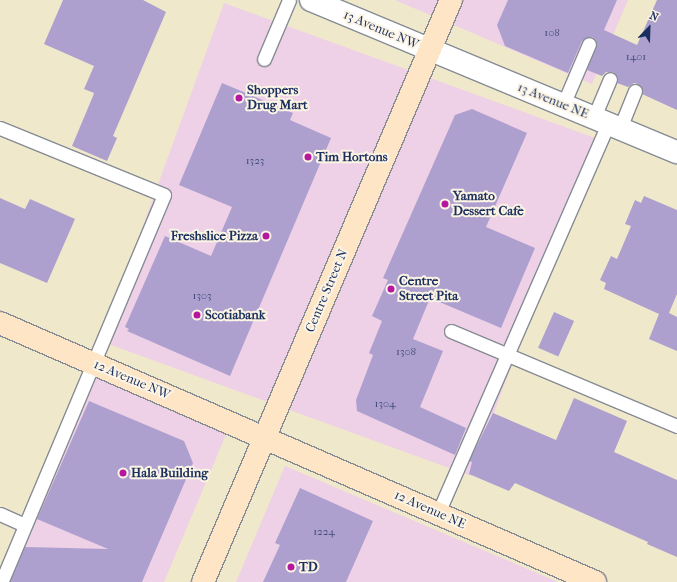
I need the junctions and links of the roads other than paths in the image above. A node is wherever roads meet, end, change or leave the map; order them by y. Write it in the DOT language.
graph roads {
  1 [pos="289,0"];
  2 [pos="311,0"];
  3 [pos="451,0"];
  4 [pos="589,44"];
  5 [pos="430,50"];
  6 [pos="264,59"];
  7 [pos="610,79"];
  8 [pos="635,91"];
  9 [pos="563,105"];
  10 [pos="607,123"];
  11 [pos="0,128"];
  12 [pos="677,152"];
  13 [pos="0,323"];
  14 [pos="451,331"];
  15 [pos="509,355"];
  16 [pos="94,364"];
  17 [pos="677,426"];
  18 [pos="265,437"];
  19 [pos="438,513"];
  20 [pos="0,514"];
  21 [pos="25,524"];
  22 [pos="1,582"];
  23 [pos="203,582"];
  24 [pos="595,582"];
  1 -- 6 [label="lane"];
  2 -- 5 [label="street, 13 Avenue NW"];
  3 -- 5 [label="street, Centre Street N"];
  4 -- 9 [label="lane"];
  5 -- 9 [label="street, 13 Avenue NE"];
  5 -- 18 [label="street, Centre Street N"];
  7 -- 10 [label="lane"];
  8 -- 10 [label="lane"];
  9 -- 10 [label="street, 13 Avenue NE"];
  10 -- 12 [label="street, 13 Avenue NE"];
  10 -- 15 [label="lane"];
  11 -- 16 [label="lane"];
  13 -- 16 [label="street, 12 Avenue NW"];
  14 -- 15 [label="lane"];
  15 -- 17 [label="lane"];
  15 -- 19 [label="lane"];
  16 -- 18 [label="street, 12 Avenue NW"];
  16 -- 21 [label="lane"];
  18 -- 19 [label="street, 12 Avenue NE"];
  18 -- 23 [label="street, Centre Street N"];
  19 -- 24 [label="street, 12 Avenue NE"];
  20 -- 21 [label="lane"];
  21 -- 22 [label="lane"];
}
